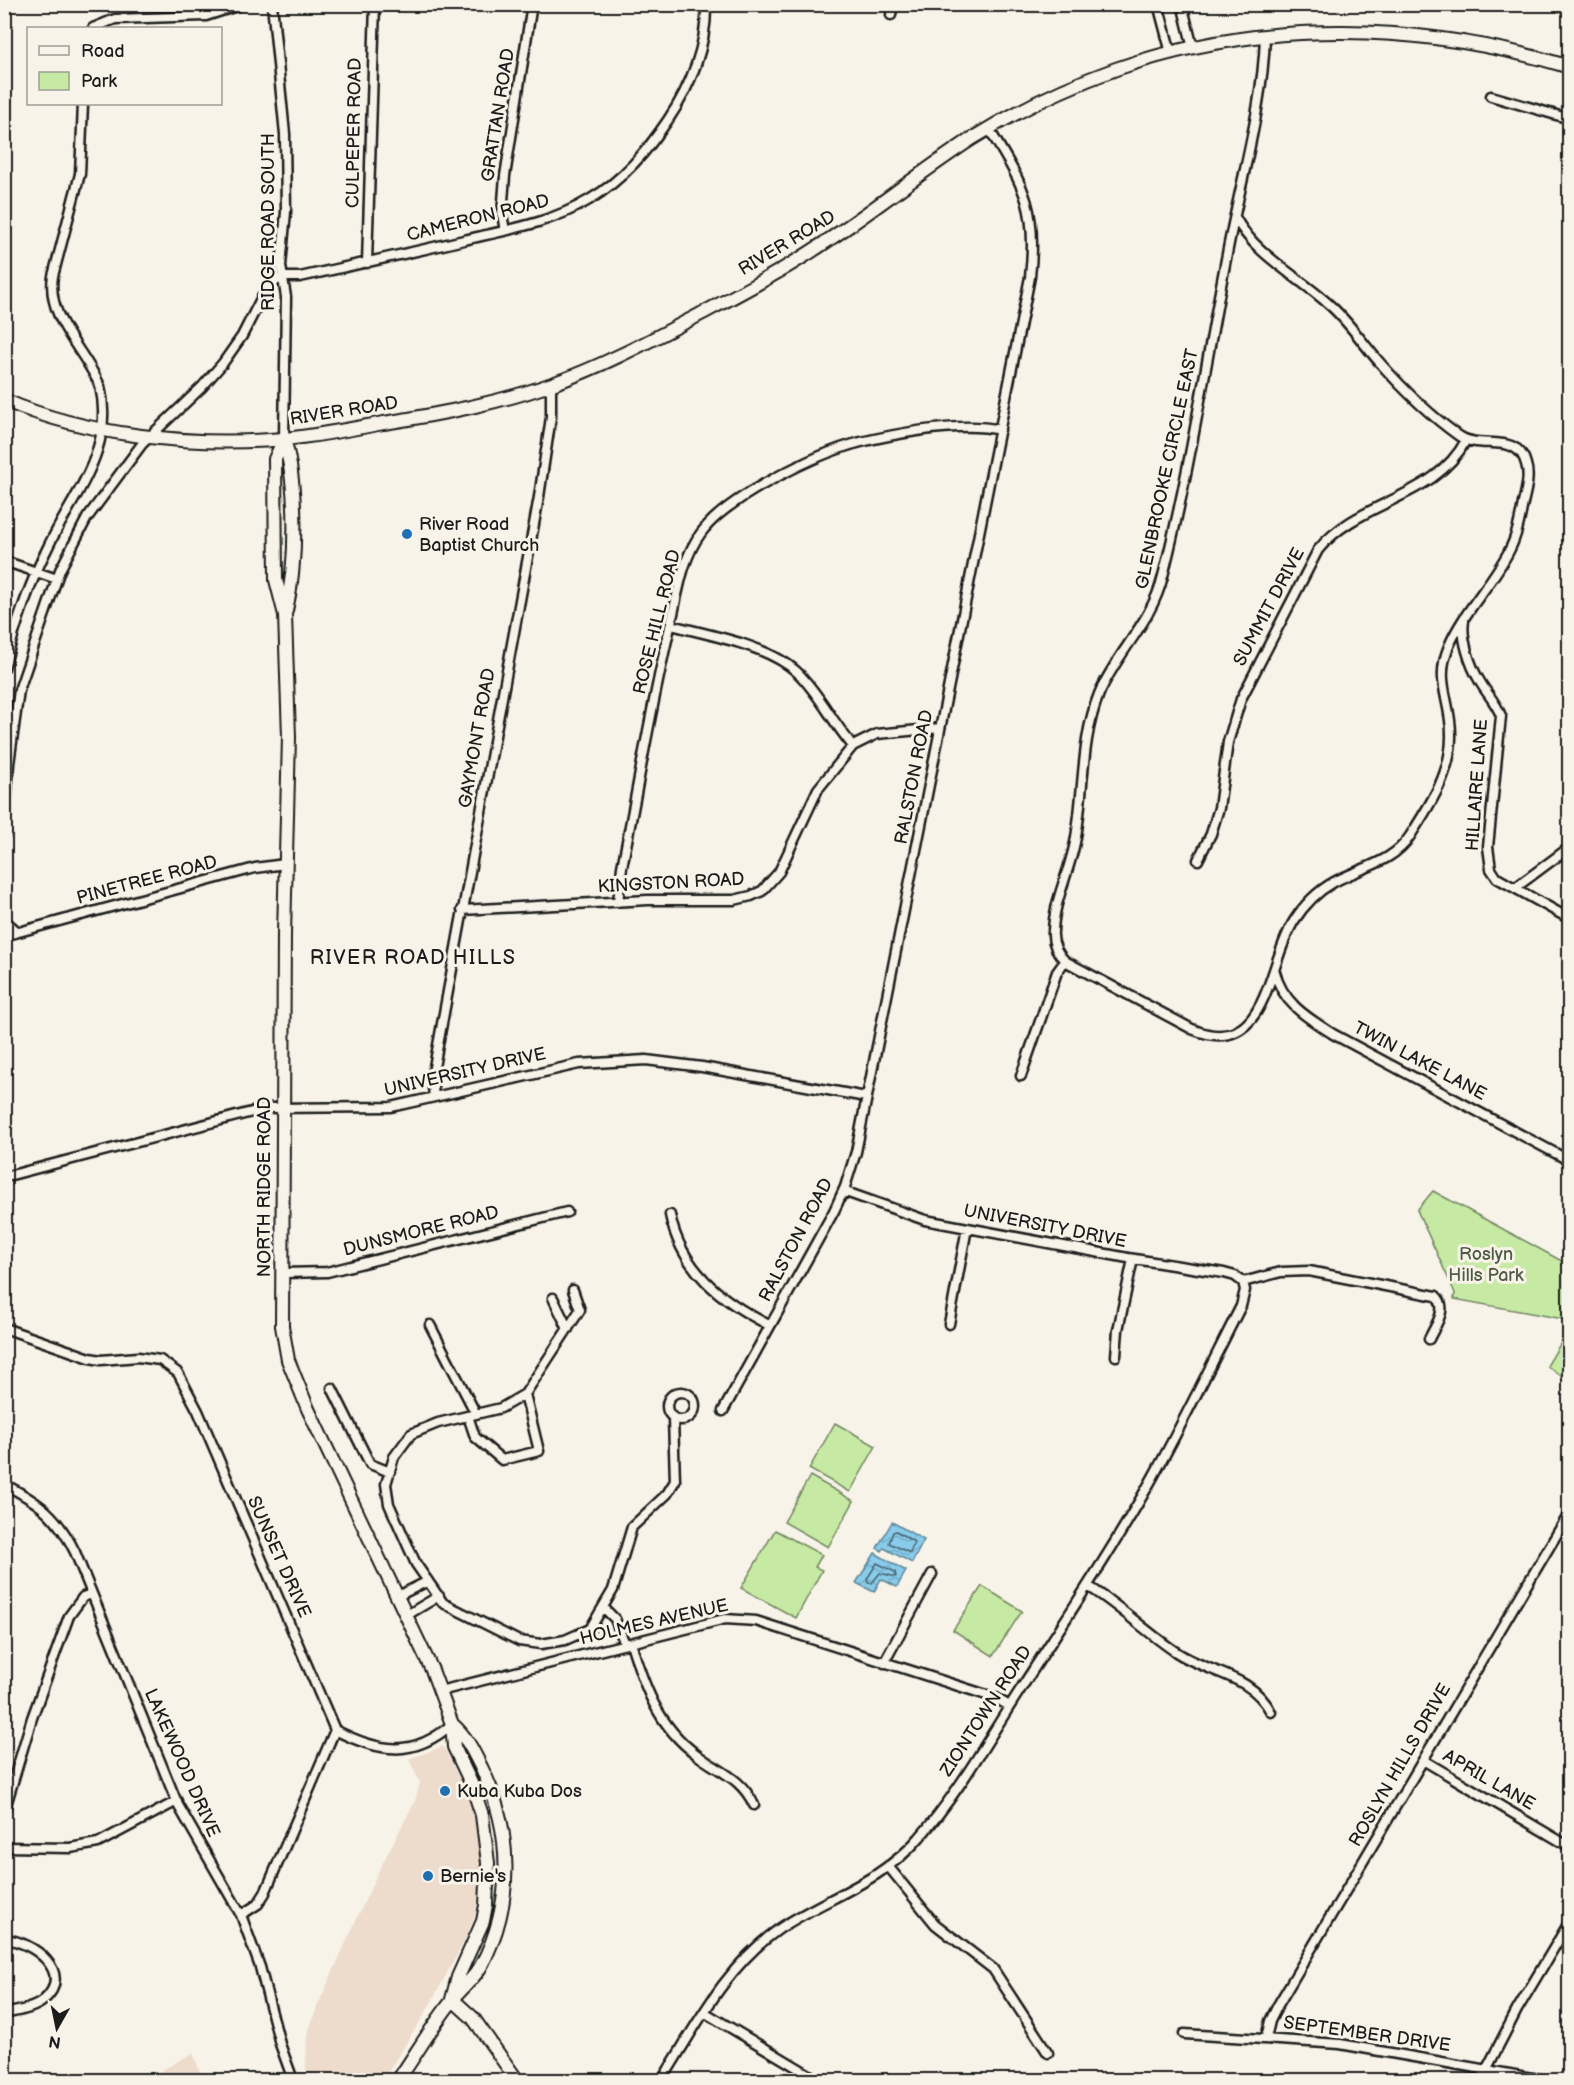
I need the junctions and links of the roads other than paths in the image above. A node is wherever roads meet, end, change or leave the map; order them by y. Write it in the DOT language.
graph roads {
  1 [pos="243,4"];
  2 [pos="272,4"];
  3 [pos="375,4"];
  4 [pos="532,4"];
  5 [pos="893,4"];
  6 [pos="1158,4"];
  7 [pos="1182,4"];
  8 [pos="706,5"];
  9 [pos="891,15"];
  10 [pos="95,27"];
  11 [pos="1265,36"];
  12 [pos="1192,48"];
  13 [pos="1171,53"];
  14 [pos="1569,67"];
  15 [pos="1491,96"];
  16 [pos="83,105"];
  17 [pos="1569,119"];
  18 [pos="989,129"];
  19 [pos="1235,217"];
  20 [pos="505,231"];
  21 [pos="367,263"];
  22 [pos="282,277"];
  23 [pos="551,384"];
  24 [pos="4,400"];
  25 [pos="103,430"];
  26 [pos="1000,430"];
  27 [pos="150,435"];
  28 [pos="285,439"];
  29 [pos="1466,440"];
  30 [pos="4,561"];
  31 [pos="37,570"];
  32 [pos="57,579"];
  33 [pos="285,615"];
  34 [pos="1465,618"];
  35 [pos="671,625"];
  36 [pos="4,668"];
  37 [pos="940,728"];
  38 [pos="853,746"];
  39 [pos="4,835"];
  40 [pos="1569,847"];
  41 [pos="1198,861"];
  42 [pos="285,864"];
  43 [pos="1515,888"];
  44 [pos="618,902"];
  45 [pos="462,910"];
  46 [pos="1569,919"];
  47 [pos="4,920"];
  48 [pos="18,932"];
  49 [pos="4,936"];
  50 [pos="1065,961"];
  51 [pos="1275,971"];
  52 [pos="1021,1076"];
  53 [pos="434,1097"];
  54 [pos="866,1097"];
  55 [pos="283,1107"];
  56 [pos="1569,1161"];
  57 [pos="4,1177"];
  58 [pos="843,1191"];
  59 [pos="567,1212"];
  60 [pos="670,1215"];
  61 [pos="967,1228"];
  62 [pos="1133,1259"];
  63 [pos="282,1273"];
  64 [pos="1243,1282"];
  65 [pos="573,1290"];
  66 [pos="553,1298"];
  67 [pos="769,1324"];
  68 [pos="949,1324"];
  69 [pos="430,1325"];
  70 [pos="4,1328"];
  71 [pos="568,1329"];
  72 [pos="1429,1339"];
  73 [pos="1116,1356"];
  74 [pos="332,1388"];
  75 [pos="525,1394"];
  76 [pos="723,1411"];
  77 [pos="472,1415"];
  78 [pos="673,1418"];
  79 [pos="390,1472"];
  80 [pos="4,1484"];
  81 [pos="1569,1512"];
  82 [pos="932,1574"];
  83 [pos="428,1581"];
  84 [pos="1088,1586"];
  85 [pos="91,1594"];
  86 [pos="398,1596"];
  87 [pos="439,1596"];
  88 [pos="603,1607"];
  89 [pos="407,1615"];
  90 [pos="628,1643"];
  91 [pos="884,1663"];
  92 [pos="440,1691"];
  93 [pos="1009,1706"];
  94 [pos="1271,1712"];
  95 [pos="452,1724"];
  96 [pos="335,1730"];
  97 [pos="1423,1760"];
  98 [pos="177,1801"];
  99 [pos="754,1805"];
  100 [pos="4,1812"];
  101 [pos="4,1847"];
  102 [pos="1569,1847"];
  103 [pos="888,1866"];
  104 [pos="241,1915"];
  105 [pos="1569,1921"];
  106 [pos="4,1939"];
  107 [pos="452,1999"];
  108 [pos="704,2012"];
  109 [pos="4,2014"];
  110 [pos="1184,2034"];
  111 [pos="1266,2038"];
  112 [pos="1048,2053"];
  113 [pos="1487,2069"];
  114 [pos="293,2080"];
  115 [pos="398,2080"];
  116 [pos="517,2080"];
  117 [pos="662,2080"];
  118 [pos="818,2080"];
  119 [pos="1481,2080"];
  120 [pos="1544,2080"];
  1 -- 10 [label="street"];
  2 -- 22 [label="street, RIDGE ROAD SOUTH"];
  3 -- 21 [label="street, CULPEPER ROAD"];
  4 -- 20 [label="street, GRATTAN ROAD"];
  5 -- 9 [label="street"];
  6 -- 13 [label="street"];
  7 -- 12 [label="street"];
  8 -- 20 [label="street, CAMERON ROAD"];
  11 -- 12 [label="main road, RIVER ROAD"];
  11 -- 14 [label="main road, RIVER ROAD"];
  11 -- 19 [label="street, GLENBROOKE CIRCLE EAST"];
  12 -- 13 [label="main road, RIVER ROAD"];
  13 -- 18 [label="main road, RIVER ROAD"];
  15 -- 17 [label="street"];
  16 -- 25 [label="street"];
  18 -- 23 [label="main road, RIVER ROAD"];
  18 -- 26 [label="street, RALSTON ROAD"];
  19 -- 29 [label="street"];
  19 -- 50 [label="street, GLENBROOKE CIRCLE EAST"];
  20 -- 21 [label="street, CAMERON ROAD"];
  21 -- 22 [label="street, CAMERON ROAD"];
  22 -- 27 [label="street"];
  22 -- 28 [label="street, RIDGE ROAD SOUTH"];
  23 -- 28 [label="main road, RIVER ROAD"];
  23 -- 45 [label="street, GAYMONT ROAD"];
  24 -- 25 [label="main road, RIVER ROAD"];
  25 -- 27 [label="main road, RIVER ROAD"];
  25 -- 31 [label="street"];
  26 -- 35 [label="street, ROSE HILL ROAD"];
  26 -- 37 [label="street, RALSTON ROAD"];
  27 -- 28 [label="main road, RIVER ROAD"];
  27 -- 32 [label="street"];
  28 -- 33 [label="main road, NORTH RIDGE ROAD"];
  28 -- 33 [label="main road, NORTH RIDGE ROAD"];
  29 -- 34 [label="street"];
  29 -- 41 [label="street, SUMMIT DRIVE"];
  30 -- 31 [label="street"];
  31 -- 32 [label="street"];
  31 -- 36 [label="street"];
  32 -- 39 [label="street"];
  33 -- 42 [label="main road, NORTH RIDGE ROAD"];
  34 -- 43 [label="street, HILLAIRE LANE"];
  34 -- 51 [label="street"];
  35 -- 38 [label="street"];
  35 -- 44 [label="street, ROSE HILL ROAD"];
  37 -- 38 [label="street, KINGSTON ROAD"];
  37 -- 54 [label="street, RALSTON ROAD"];
  38 -- 44 [label="street, KINGSTON ROAD"];
  40 -- 43 [label="street"];
  42 -- 48 [label="street, PINETREE ROAD"];
  42 -- 55 [label="main road, NORTH RIDGE ROAD"];
  43 -- 46 [label="street, HILLAIRE LANE"];
  44 -- 45 [label="street, KINGSTON ROAD"];
  45 -- 53 [label="street, GAYMONT ROAD"];
  47 -- 48 [label="street"];
  48 -- 49 [label="street, PINETREE ROAD"];
  50 -- 51 [label="street"];
  50 -- 52 [label="street"];
  51 -- 56 [label="street, TWIN LAKE LANE"];
  53 -- 54 [label="street, UNIVERSITY DRIVE"];
  53 -- 55 [label="street, UNIVERSITY DRIVE"];
  54 -- 58 [label="street, RALSTON ROAD"];
  55 -- 57 [label="street, UNIVERSITY DRIVE"];
  55 -- 63 [label="main road, NORTH RIDGE ROAD"];
  58 -- 61 [label="street, UNIVERSITY DRIVE"];
  58 -- 67 [label="street, RALSTON ROAD"];
  59 -- 63 [label="street, DUNSMORE ROAD"];
  60 -- 67 [label="street"];
  61 -- 62 [label="street, UNIVERSITY DRIVE"];
  61 -- 68 [label="street"];
  62 -- 64 [label="street, UNIVERSITY DRIVE"];
  62 -- 73 [label="street"];
  63 -- 86 [label="main road, NORTH RIDGE ROAD"];
  64 -- 72 [label="street"];
  64 -- 84 [label="street, ZIONTOWN ROAD"];
  65 -- 71 [label="street"];
  66 -- 71 [label="street"];
  67 -- 76 [label="street, RALSTON ROAD"];
  69 -- 77 [label="street"];
  70 -- 96 [label="street, SUNSET DRIVE"];
  71 -- 75 [label="street"];
  74 -- 79 [label="street"];
  75 -- 77 [label="street"];
  75 -- 77 [label="street"];
  77 -- 79 [label="street"];
  78 -- 88 [label="street"];
  79 -- 83 [label="street"];
  80 -- 85 [label="street, LAKEWOOD DRIVE"];
  81 -- 97 [label="street, ROSLYN HILLS DRIVE"];
  82 -- 91 [label="street"];
  83 -- 86 [label="street"];
  83 -- 87 [label="street"];
  84 -- 93 [label="street, ZIONTOWN ROAD"];
  84 -- 94 [label="street"];
  85 -- 98 [label="street, LAKEWOOD DRIVE"];
  85 -- 100 [label="street"];
  86 -- 89 [label="main road, NORTH RIDGE ROAD"];
  87 -- 88 [label="street"];
  87 -- 89 [label="street"];
  88 -- 90 [label="street"];
  89 -- 92 [label="main road, NORTH RIDGE ROAD"];
  90 -- 91 [label="street, HOLMES AVENUE"];
  90 -- 92 [label="street, HOLMES AVENUE"];
  90 -- 99 [label="street"];
  91 -- 93 [label="street, HOLMES AVENUE"];
  92 -- 95 [label="main road, NORTH RIDGE ROAD"];
  93 -- 103 [label="street, ZIONTOWN ROAD"];
  95 -- 96 [label="street"];
  95 -- 107 [label="main road, NORTH RIDGE ROAD"];
  95 -- 107 [label="main road, NORTH RIDGE ROAD"];
  96 -- 104 [label="street"];
  97 -- 102 [label="street, APRIL LANE"];
  97 -- 111 [label="street, ROSLYN HILLS DRIVE"];
  98 -- 101 [label="street"];
  98 -- 104 [label="street, LAKEWOOD DRIVE"];
  103 -- 108 [label="street, ZIONTOWN ROAD"];
  103 -- 112 [label="street"];
  104 -- 114 [label="street, LAKEWOOD DRIVE"];
  105 -- 113 [label="street"];
  106 -- 109 [label="street"];
  107 -- 115 [label="main road"];
  107 -- 116 [label="main road"];
  108 -- 117 [label="street, ZIONTOWN ROAD"];
  108 -- 118 [label="street"];
  110 -- 111 [label="street, SEPTEMBER DRIVE"];
  111 -- 113 [label="street, SEPTEMBER DRIVE"];
  113 -- 119 [label="street"];
  113 -- 120 [label="street, SEPTEMBER DRIVE"];
}
